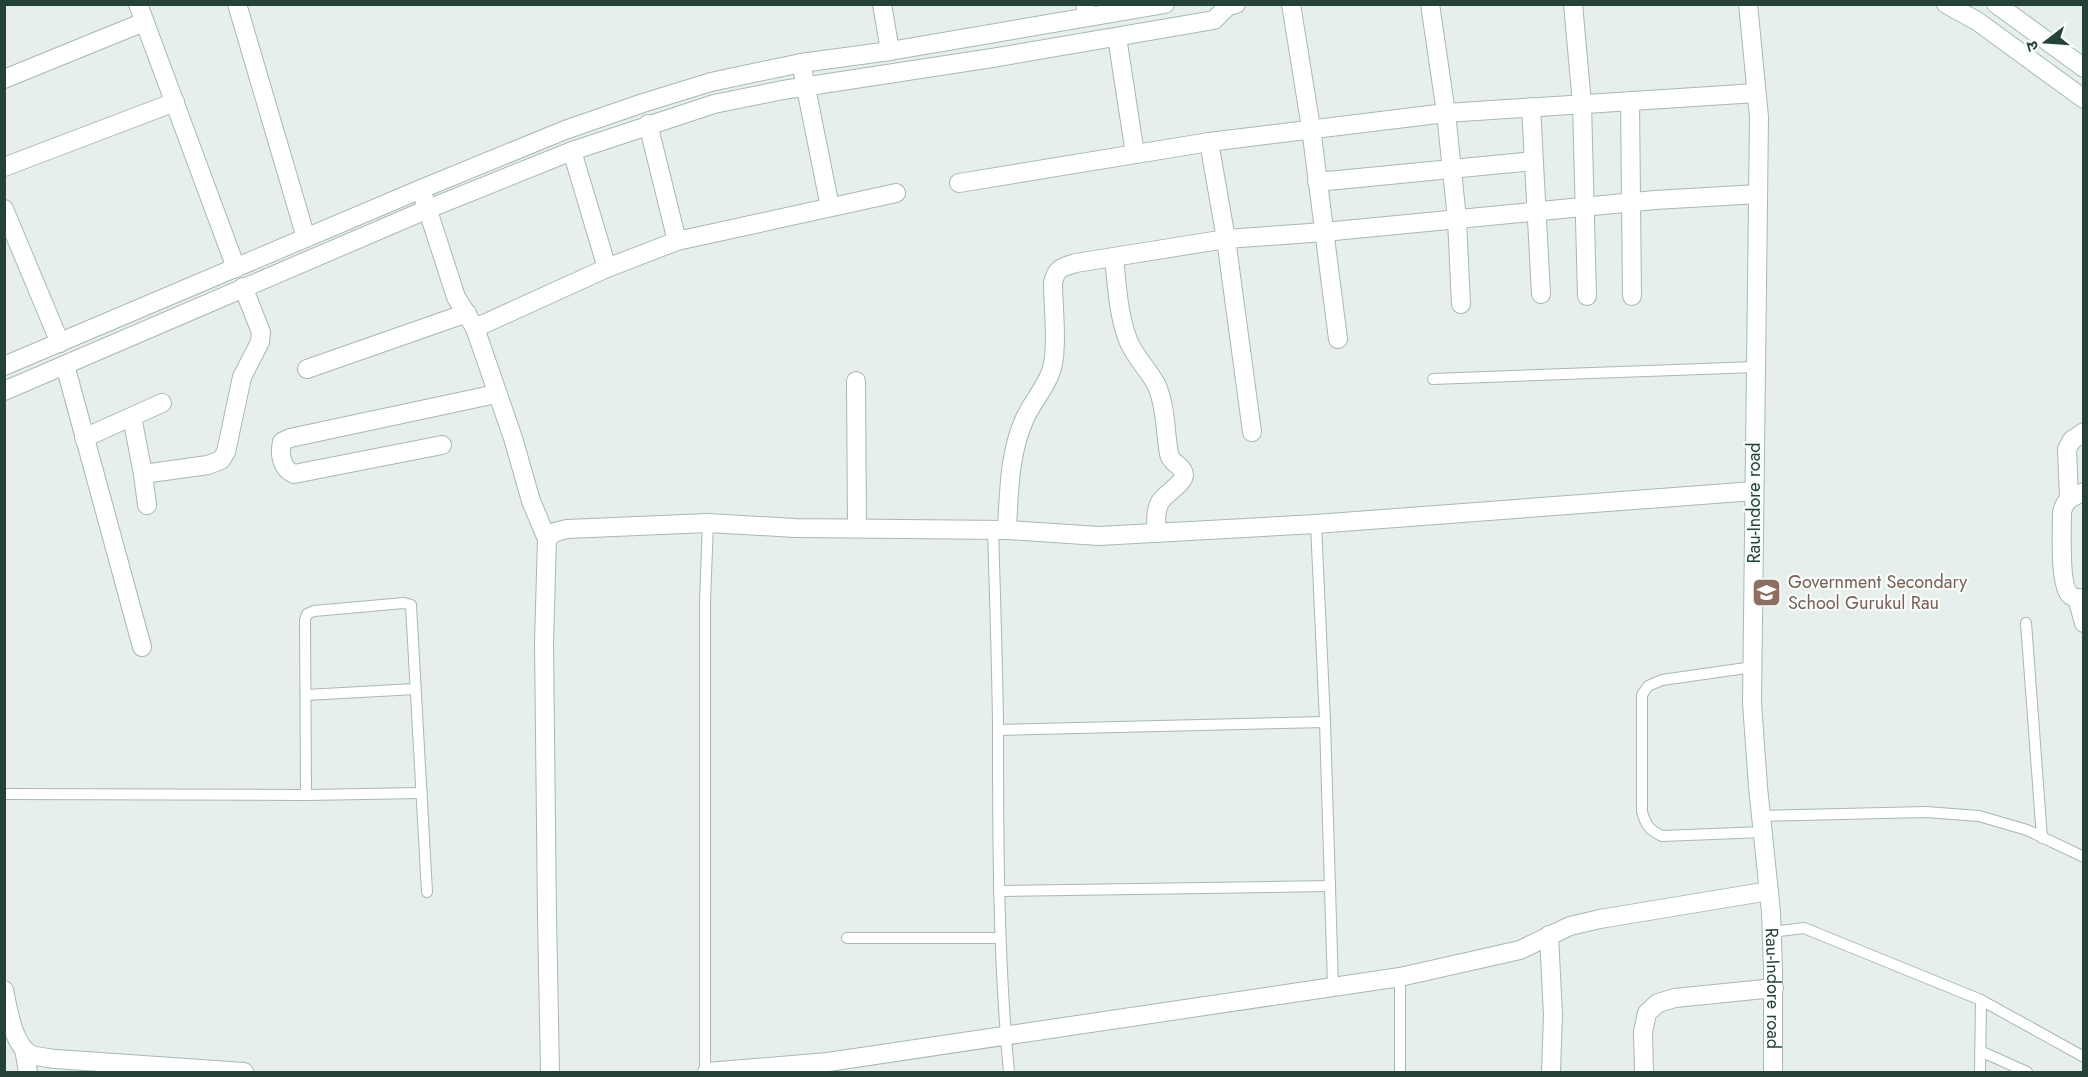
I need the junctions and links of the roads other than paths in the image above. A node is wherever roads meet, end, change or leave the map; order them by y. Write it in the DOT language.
graph roads {
  1 [pos="138,4"];
  2 [pos="237,4"];
  3 [pos="882,4"];
  4 [pos="1291,4"];
  5 [pos="1430,4"];
  6 [pos="1573,4"];
  7 [pos="1748,4"];
  8 [pos="1946,4"];
  9 [pos="1996,4"];
  10 [pos="1164,5"];
  11 [pos="1230,5"];
  12 [pos="1086,11"];
  13 [pos="144,22"];
  14 [pos="1166,29"];
  15 [pos="1117,37"];
  16 [pos="890,51"];
  17 [pos="801,63"];
  18 [pos="2084,68"];
  19 [pos="4,79"];
  20 [pos="806,87"];
  21 [pos="1756,93"];
  22 [pos="2084,99"];
  23 [pos="1630,101"];
  24 [pos="175,102"];
  25 [pos="1582,104"];
  26 [pos="1531,107"];
  27 [pos="1446,113"];
  28 [pos="648,124"];
  29 [pos="1311,128"];
  30 [pos="1209,142"];
  31 [pos="572,151"];
  32 [pos="1135,154"];
  33 [pos="1533,161"];
  34 [pos="4,166"];
  35 [pos="1452,167"];
  36 [pos="1317,182"];
  37 [pos="959,183"];
  38 [pos="421,189"];
  39 [pos="896,193"];
  40 [pos="1758,194"];
  41 [pos="1631,202"];
  42 [pos="830,207"];
  43 [pos="1586,207"];
  44 [pos="4,209"];
  45 [pos="428,209"];
  46 [pos="1536,212"];
  47 [pos="1457,219"];
  48 [pos="1324,232"];
  49 [pos="306,238"];
  50 [pos="1226,239"];
  51 [pos="677,241"];
  52 [pos="1113,258"];
  53 [pos="236,268"];
  54 [pos="607,268"];
  55 [pos="243,287"];
  56 [pos="1541,294"];
  57 [pos="1587,296"];
  58 [pos="1632,296"];
  59 [pos="1461,304"];
  60 [pos="471,320"];
  61 [pos="1338,339"];
  62 [pos="60,343"];
  63 [pos="65,365"];
  64 [pos="4,366"];
  65 [pos="1756,367"];
  66 [pos="307,369"];
  67 [pos="1433,379"];
  68 [pos="856,381"];
  69 [pos="4,391"];
  70 [pos="496,394"];
  71 [pos="162,403"];
  72 [pos="132,417"];
  73 [pos="1252,432"];
  74 [pos="2084,432"];
  75 [pos="84,438"];
  76 [pos="442,445"];
  77 [pos="143,474"];
  78 [pos="1754,491"];
  79 [pos="2076,495"];
  80 [pos="147,505"];
  81 [pos="708,523"];
  82 [pos="1316,524"];
  83 [pos="856,528"];
  84 [pos="1000,530"];
  85 [pos="1157,533"];
  86 [pos="547,539"];
  87 [pos="2080,598"];
  88 [pos="2026,623"];
  89 [pos="2084,623"];
  90 [pos="142,647"];
  91 [pos="1753,667"];
  92 [pos="416,689"];
  93 [pos="306,695"];
  94 [pos="1325,722"];
  95 [pos="998,730"];
  96 [pos="422,793"];
  97 [pos="4,794"];
  98 [pos="306,795"];
  99 [pos="1762,824"];
  100 [pos="2042,838"];
  101 [pos="2084,857"];
  102 [pos="1330,886"];
  103 [pos="427,891"];
  104 [pos="999,891"];
  105 [pos="1769,891"];
  106 [pos="1772,932"];
  107 [pos="1549,935"];
  108 [pos="847,938"];
  109 [pos="1000,938"];
  110 [pos="1400,977"];
  111 [pos="1333,987"];
  112 [pos="1773,988"];
  113 [pos="4,990"];
  114 [pos="1981,1000"];
  115 [pos="1005,1035"];
  116 [pos="24,1049"];
  117 [pos="1980,1051"];
  118 [pos="2084,1057"];
  119 [pos="828,1067"];
  120 [pos="28,1072"];
  121 [pos="244,1072"];
  122 [pos="550,1072"];
  123 [pos="706,1072"];
  124 [pos="1009,1072"];
  125 [pos="1400,1072"];
  126 [pos="1551,1072"];
  127 [pos="1644,1072"];
  128 [pos="1773,1072"];
  129 [pos="1980,1072"];
  130 [pos="2027,1072"];
  1 -- 13 [label="street"];
  2 -- 49 [label="street"];
  3 -- 16 [label="street"];
  4 -- 29 [label="street"];
  5 -- 27 [label="street"];
  6 -- 25 [label="street"];
  7 -- 21 [label="street, Rau-Indore road"];
  8 -- 22 [label="street"];
  9 -- 18 [label="street"];
  10 -- 12 [label="street"];
  10 -- 14 [label="street"];
  11 -- 14 [label="street"];
  12 -- 16 [label="street"];
  13 -- 19 [label="street"];
  13 -- 24 [label="street"];
  14 -- 15 [label="street"];
  15 -- 20 [label="street"];
  15 -- 32 [label="street"];
  16 -- 17 [label="street"];
  17 -- 20 [label="street"];
  17 -- 38 [label="street"];
  20 -- 28 [label="street"];
  20 -- 42 [label="street"];
  21 -- 23 [label="street"];
  21 -- 40 [label="street, Rau-Indore road"];
  23 -- 25 [label="street"];
  23 -- 41 [label="street"];
  24 -- 34 [label="street"];
  24 -- 53 [label="street"];
  25 -- 26 [label="street"];
  25 -- 43 [label="street"];
  26 -- 27 [label="street"];
  26 -- 33 [label="street"];
  27 -- 29 [label="street"];
  27 -- 35 [label="street"];
  28 -- 31 [label="street"];
  28 -- 51 [label="street"];
  29 -- 30 [label="street"];
  29 -- 36 [label="street"];
  30 -- 32 [label="street"];
  30 -- 50 [label="street"];
  31 -- 45 [label="street"];
  31 -- 54 [label="street"];
  32 -- 37 [label="street"];
  33 -- 35 [label="street"];
  33 -- 46 [label="street"];
  35 -- 36 [label="street"];
  35 -- 47 [label="street"];
  36 -- 48 [label="street"];
  38 -- 45 [label="street"];
  38 -- 49 [label="street"];
  39 -- 42 [label="street"];
  40 -- 41 [label="street"];
  40 -- 65 [label="street, Rau-Indore road"];
  41 -- 43 [label="street"];
  41 -- 58 [label="street"];
  42 -- 51 [label="street"];
  43 -- 46 [label="street"];
  43 -- 57 [label="street"];
  44 -- 62 [label="street"];
  45 -- 55 [label="street"];
  45 -- 60 [label="street"];
  46 -- 47 [label="street"];
  46 -- 56 [label="street"];
  47 -- 48 [label="street"];
  47 -- 59 [label="street"];
  48 -- 50 [label="street"];
  48 -- 61 [label="street"];
  49 -- 53 [label="street"];
  50 -- 52 [label="street"];
  50 -- 73 [label="street"];
  51 -- 54 [label="street"];
  52 -- 84 [label="street"];
  52 -- 85 [label="street"];
  53 -- 62 [label="street"];
  54 -- 60 [label="street"];
  55 -- 63 [label="street"];
  55 -- 77 [label="street"];
  60 -- 66 [label="street"];
  60 -- 70 [label="street"];
  62 -- 64 [label="street"];
  63 -- 69 [label="street"];
  63 -- 75 [label="street"];
  65 -- 67 [label="lane"];
  65 -- 78 [label="street, Rau-Indore road"];
  68 -- 83 [label="street"];
  70 -- 76 [label="street"];
  70 -- 86 [label="street"];
  71 -- 72 [label="street"];
  72 -- 75 [label="street"];
  72 -- 77 [label="street"];
  74 -- 79 [label="street"];
  75 -- 90 [label="street"];
  77 -- 80 [label="street"];
  78 -- 82 [label="street"];
  78 -- 91 [label="street, Rau-Indore road"];
  79 -- 87 [label="street"];
  81 -- 83 [label="street"];
  81 -- 86 [label="street"];
  81 -- 123 [label="lane"];
  82 -- 85 [label="street"];
  82 -- 94 [label="lane"];
  83 -- 84 [label="street"];
  84 -- 85 [label="street"];
  84 -- 95 [label="lane"];
  86 -- 122 [label="street"];
  87 -- 89 [label="street"];
  88 -- 100 [label="lane"];
  91 -- 99 [label="street, Rau-Indore road"];
  91 -- 99 [label="lane"];
  92 -- 93 [label="lane"];
  92 -- 93 [label="lane"];
  92 -- 96 [label="lane"];
  93 -- 98 [label="lane"];
  94 -- 95 [label="lane"];
  94 -- 102 [label="lane"];
  95 -- 104 [label="lane"];
  96 -- 98 [label="lane"];
  96 -- 103 [label="lane"];
  97 -- 98 [label="lane"];
  99 -- 100 [label="lane"];
  99 -- 105 [label="street, Rau-Indore road"];
  100 -- 101 [label="lane"];
  102 -- 104 [label="lane"];
  102 -- 111 [label="lane"];
  104 -- 109 [label="lane"];
  105 -- 106 [label="street, Rau-Indore road"];
  105 -- 107 [label="street"];
  106 -- 112 [label="street, Rau-Indore road"];
  106 -- 114 [label="lane"];
  107 -- 110 [label="street"];
  107 -- 126 [label="street"];
  108 -- 109 [label="lane"];
  109 -- 115 [label="lane"];
  110 -- 111 [label="street"];
  110 -- 125 [label="lane"];
  111 -- 115 [label="street"];
  112 -- 127 [label="street"];
  112 -- 128 [label="street, Rau-Indore road"];
  113 -- 116 [label="street"];
  114 -- 117 [label="lane"];
  114 -- 118 [label="lane"];
  115 -- 119 [label="street"];
  115 -- 124 [label="lane"];
  116 -- 120 [label="street"];
  116 -- 121 [label="street"];
  117 -- 129 [label="lane"];
  117 -- 130 [label="lane"];
  119 -- 123 [label="street"];
}
